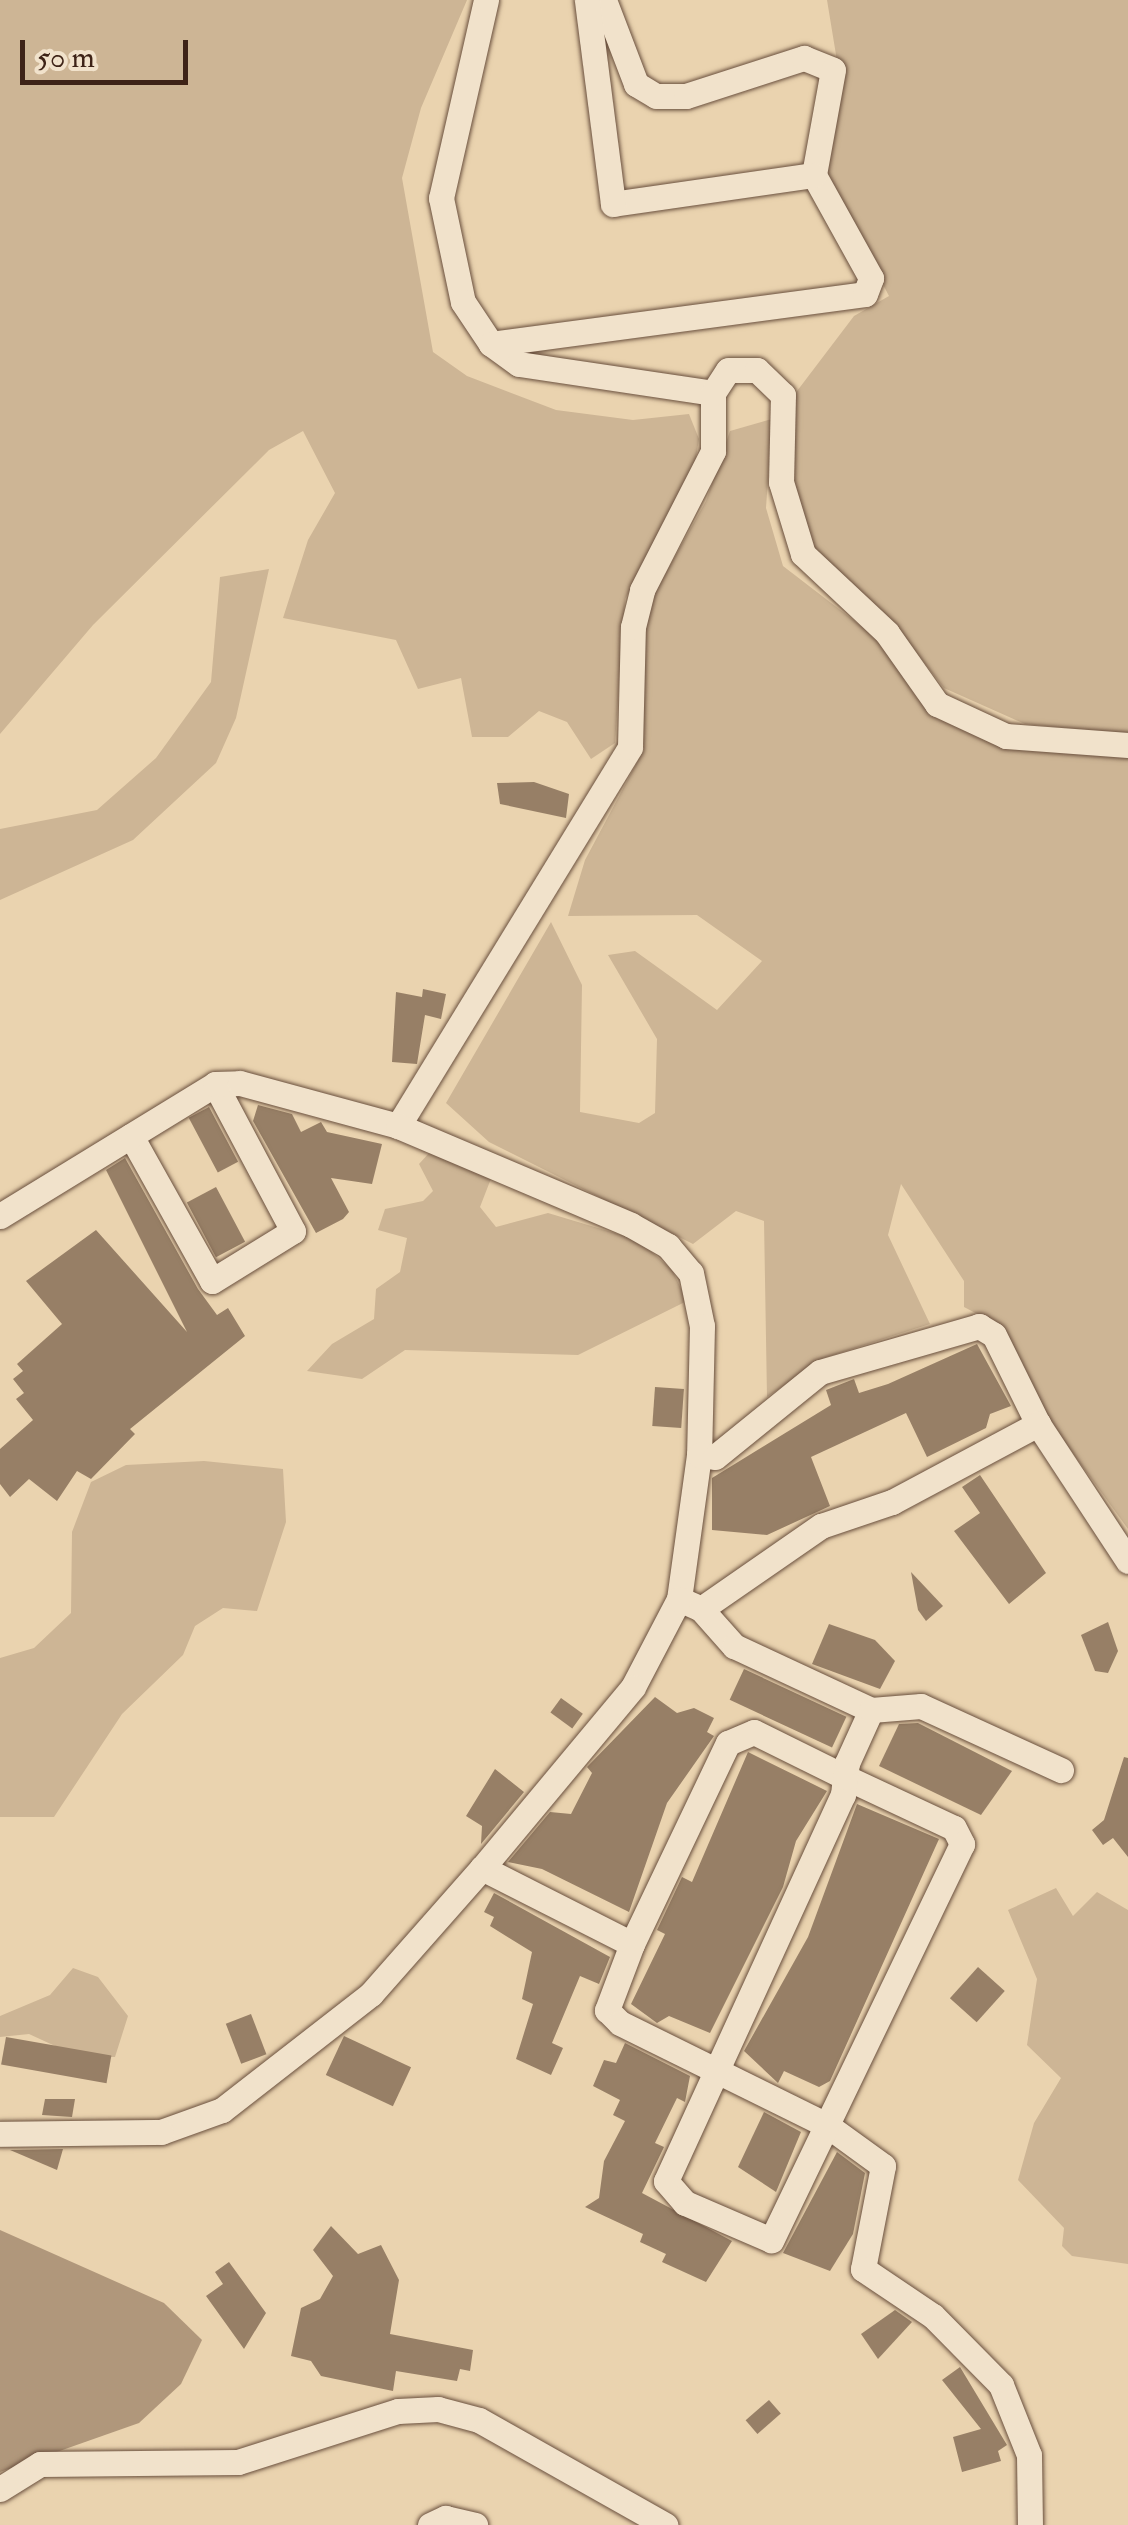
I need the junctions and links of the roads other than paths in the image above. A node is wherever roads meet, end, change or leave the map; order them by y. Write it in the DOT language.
graph roads {
  1 [pos="486,0"];
  2 [pos="587,0"];
  3 [pos="604,0"];
  4 [pos="814,175"];
  5 [pos="491,344"];
  6 [pos="713,393"];
  7 [pos="1128,746"];
  8 [pos="215,1084"];
  9 [pos="398,1126"];
  10 [pos="130,1136"];
  11 [pos="0,1216"];
  12 [pos="1038,1424"];
  13 [pos="698,1455"];
  14 [pos="1128,1561"];
  15 [pos="690,1604"];
  16 [pos="871,1710"];
  17 [pos="1061,1770"];
  18 [pos="846,1776"];
  19 [pos="482,1868"];
  20 [pos="632,1944"];
  21 [pos="717,2068"];
  22 [pos="828,2126"];
  23 [pos="0,2134"];
  24 [pos="0,2489"];
  25 [pos="430,2525"];
  26 [pos="476,2525"];
  27 [pos="665,2525"];
  28 [pos="1030,2525"];
  1 -- 5 [label="street"];
  2 -- 4 [label="street"];
  3 -- 4 [label="street"];
  4 -- 5 [label="street"];
  5 -- 6 [label="street"];
  6 -- 7 [label="street"];
  6 -- 9 [label="street"];
  8 -- 9 [label="street"];
  8 -- 10 [label="street"];
  8 -- 10 [label="street"];
  9 -- 13 [label="street"];
  10 -- 11 [label="street"];
  12 -- 13 [label="street"];
  12 -- 14 [label="street"];
  12 -- 15 [label="street"];
  13 -- 15 [label="street"];
  15 -- 16 [label="street"];
  15 -- 19 [label="street"];
  16 -- 17 [label="street"];
  16 -- 18 [label="street"];
  18 -- 20 [label="street"];
  18 -- 21 [label="street"];
  18 -- 22 [label="street"];
  19 -- 20 [label="street"];
  19 -- 23 [label="street"];
  20 -- 21 [label="street"];
  21 -- 22 [label="street"];
  21 -- 22 [label="street"];
  22 -- 28 [label="street"];
  24 -- 27 [label="street"];
  25 -- 26 [label="street"];
}
